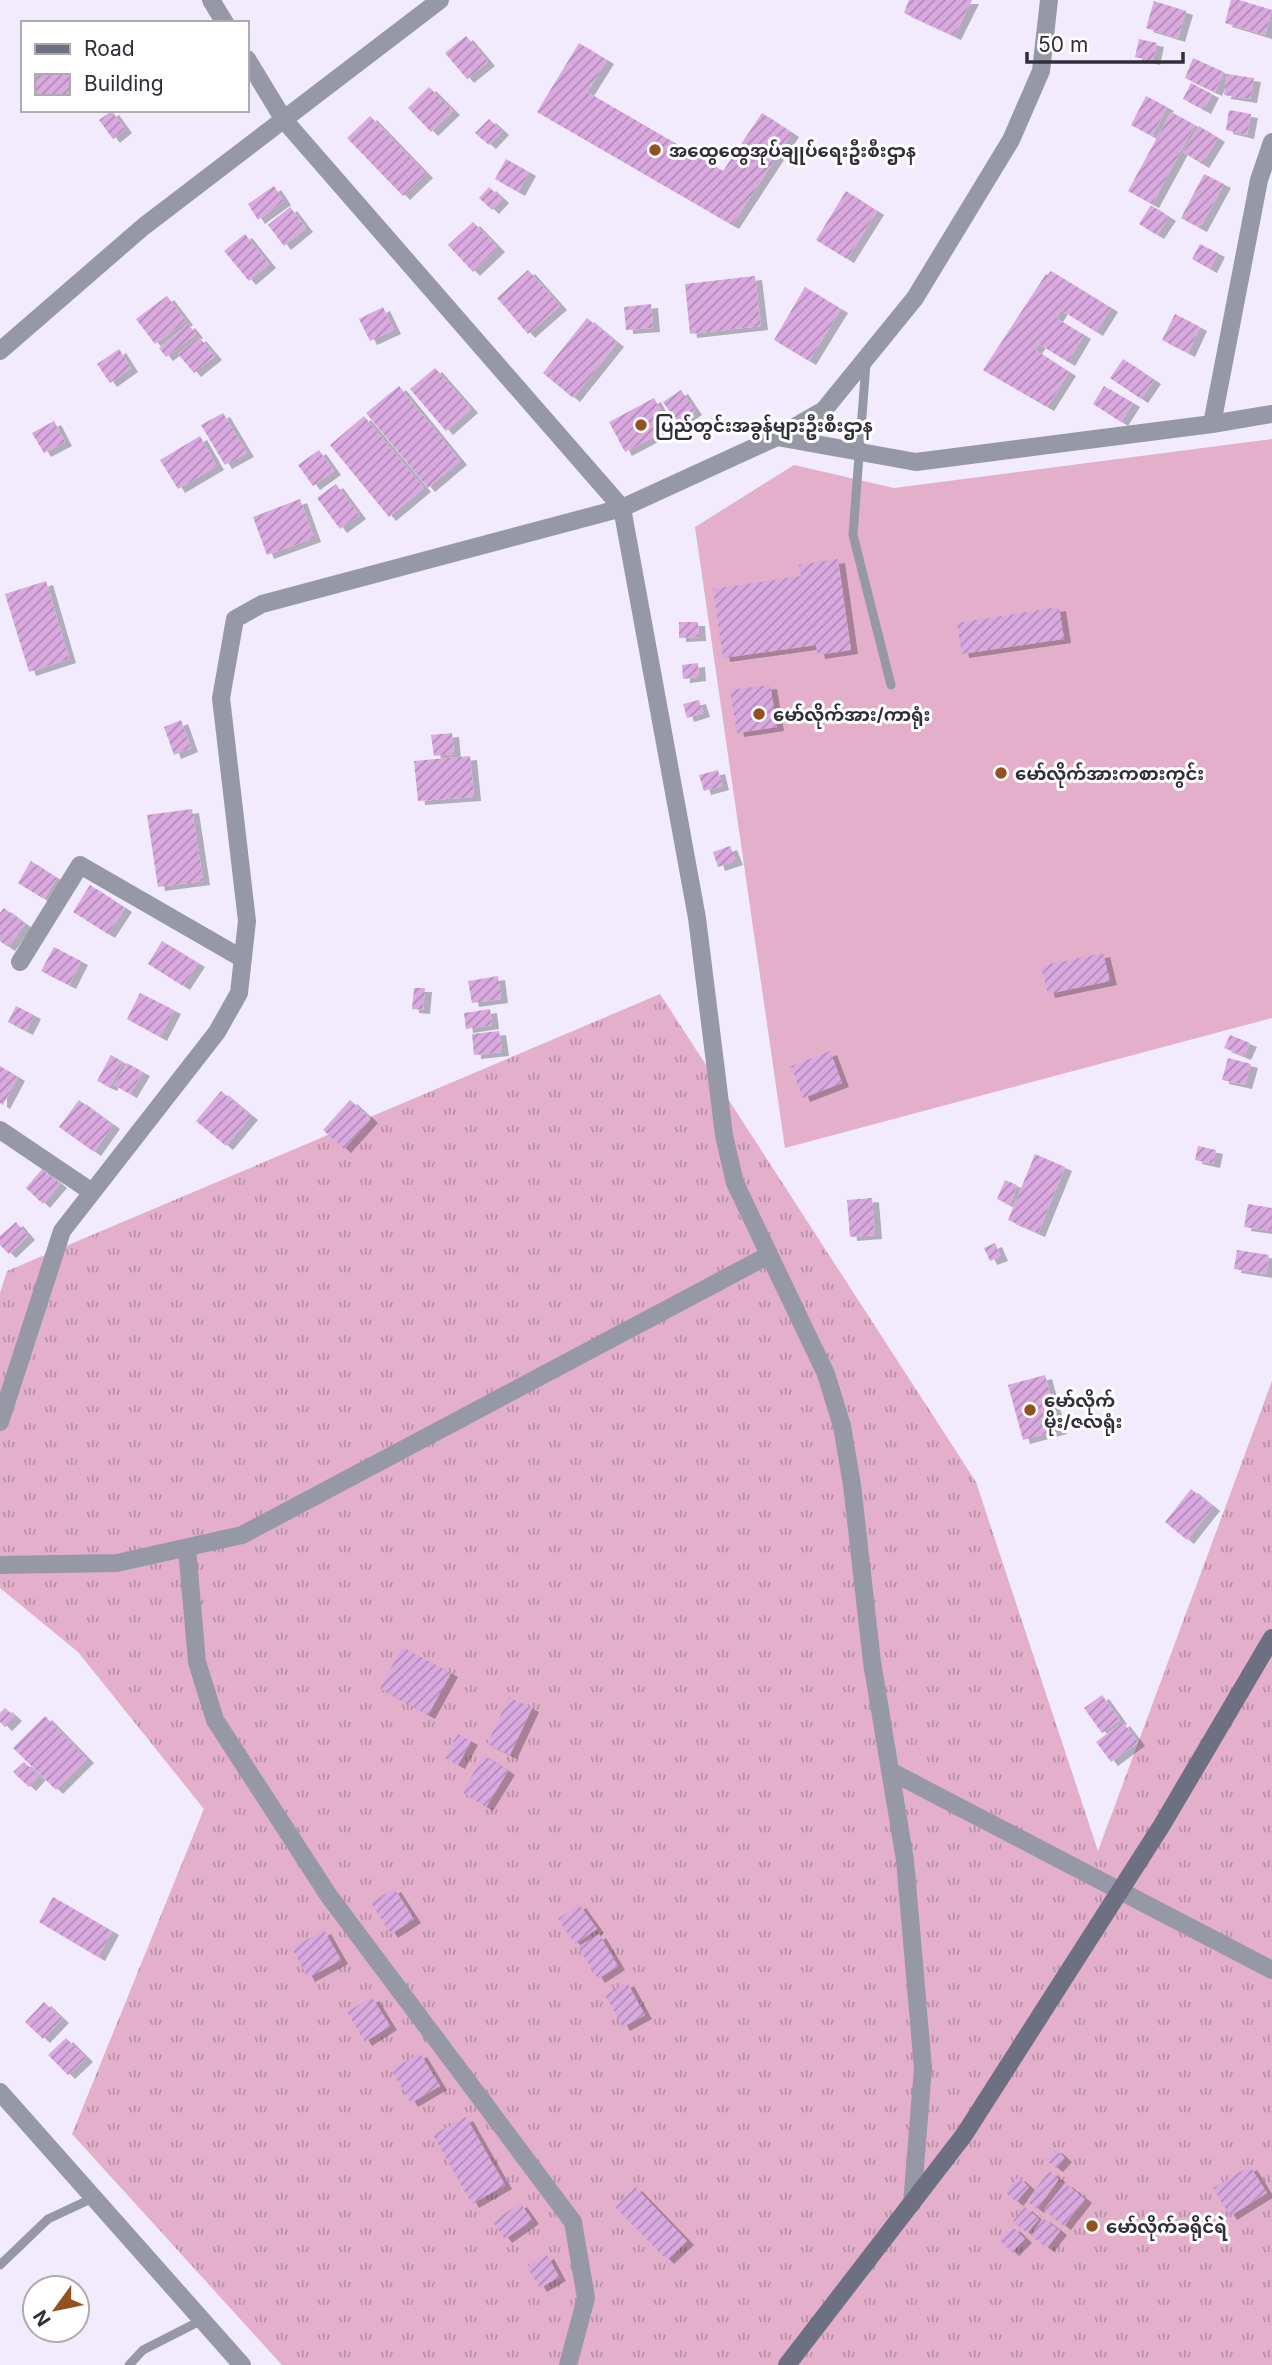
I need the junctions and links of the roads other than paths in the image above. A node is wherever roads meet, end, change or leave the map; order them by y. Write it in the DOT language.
graph roads {
  1 [pos="211,0"];
  2 [pos="440,0"];
  3 [pos="1049,0"];
  4 [pos="224,21"];
  5 [pos="248,61"];
  6 [pos="284,120"];
  7 [pos="1272,142"];
  8 [pos="0,351"];
  9 [pos="866,358"];
  10 [pos="1272,414"];
  11 [pos="1212,424"];
  12 [pos="777,437"];
  13 [pos="858,452"];
  14 [pos="622,508"];
  15 [pos="891,685"];
  16 [pos="243,959"];
  17 [pos="20,961"];
  18 [pos="0,1130"];
  19 [pos="92,1192"];
  20 [pos="769,1255"];
  21 [pos="0,1422"];
  22 [pos="187,1548"];
  23 [pos="0,1565"];
  24 [pos="1272,1638"];
  25 [pos="890,1771"];
  26 [pos="1121,1889"];
  27 [pos="1272,1970"];
  28 [pos="0,2092"];
  29 [pos="93,2197"];
  30 [pos="912,2204"];
  31 [pos="0,2265"];
  32 [pos="202,2320"];
  33 [pos="130,2365"];
  34 [pos="242,2365"];
  35 [pos="568,2365"];
  36 [pos="787,2365"];
  1 -- 4 [label="street"];
  2 -- 6 [label="street"];
  3 -- 9 [label="street"];
  5 -- 6 [label="street"];
  6 -- 8 [label="street"];
  6 -- 14 [label="street"];
  7 -- 11 [label="street"];
  9 -- 12 [label="street"];
  9 -- 13 [label="lane"];
  10 -- 11 [label="street"];
  11 -- 13 [label="street"];
  12 -- 13 [label="street"];
  12 -- 14 [label="street"];
  13 -- 15 [label="lane"];
  14 -- 16 [label="street"];
  14 -- 20 [label="street"];
  16 -- 17 [label="street"];
  16 -- 19 [label="street"];
  18 -- 19 [label="street"];
  19 -- 21 [label="street"];
  20 -- 22 [label="street"];
  20 -- 25 [label="street"];
  22 -- 23 [label="street"];
  22 -- 35 [label="street"];
  24 -- 26 [label="main road"];
  25 -- 26 [label="street"];
  25 -- 30 [label="street"];
  26 -- 27 [label="street"];
  26 -- 30 [label="main road"];
  28 -- 29 [label="street"];
  29 -- 31 [label="lane"];
  29 -- 32 [label="street"];
  30 -- 36 [label="main road"];
  32 -- 33 [label="lane"];
  32 -- 34 [label="street"];
}
